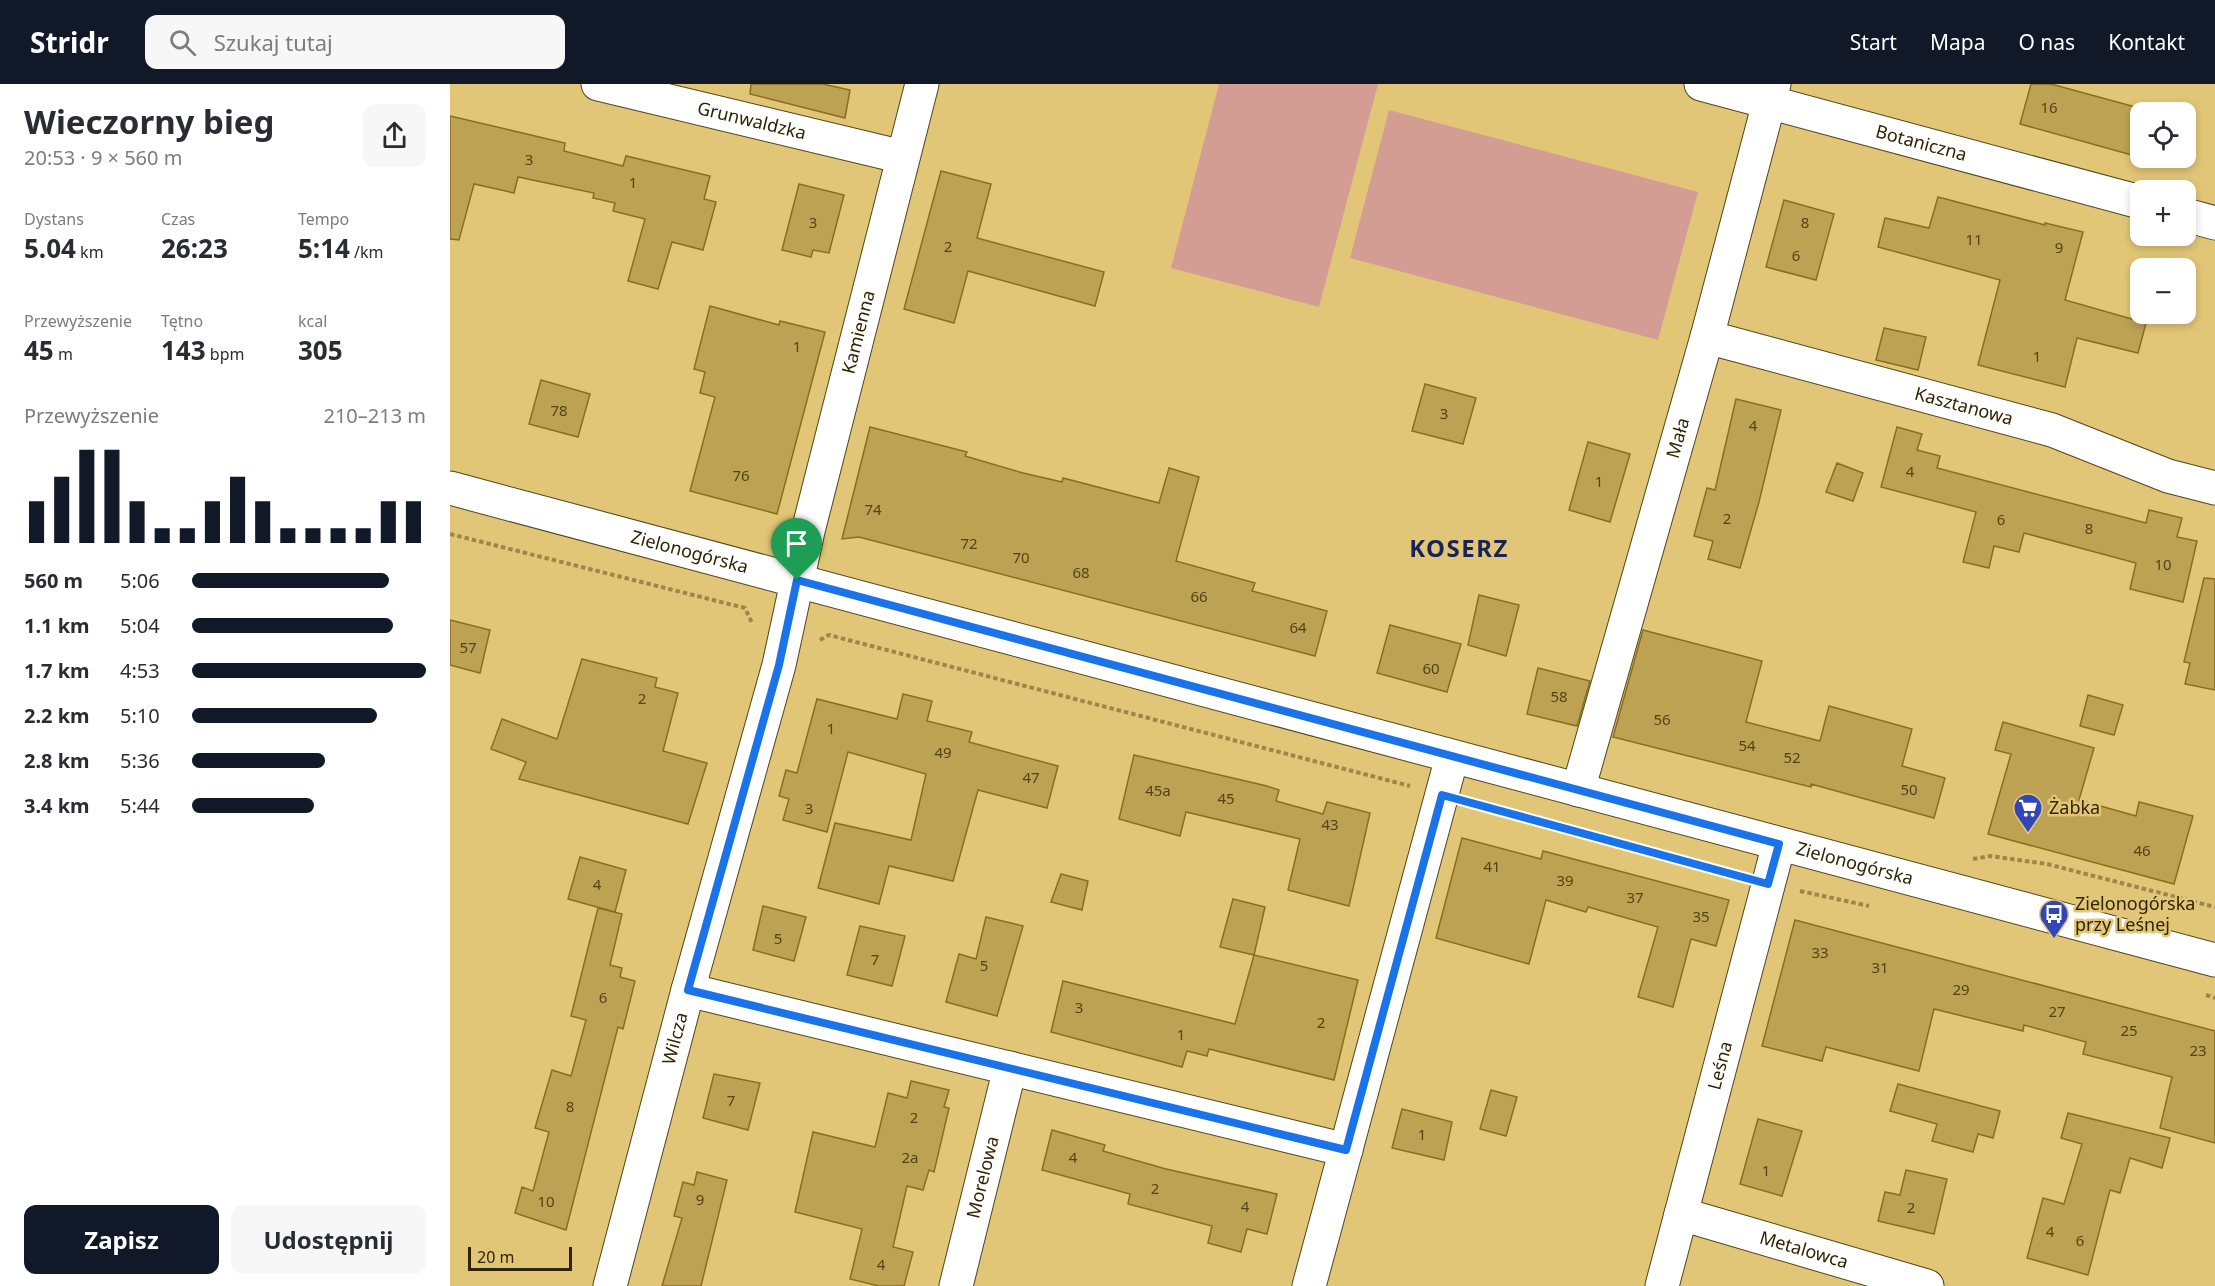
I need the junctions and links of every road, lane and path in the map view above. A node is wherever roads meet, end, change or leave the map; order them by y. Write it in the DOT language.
graph roads {
  1 [pos="598,84"];
  2 [pos="922,84"];
  3 [pos="1701,84"];
  4 [pos="1772,93"];
  5 [pos="903,157"];
  6 [pos="2130,199"];
  7 [pos="2196,217"];
  8 [pos="2215,222"];
  9 [pos="1707,337"];
  10 [pos="450,488"];
  11 [pos="2215,488"];
  12 [pos="450,534"];
  13 [pos="797,580"];
  14 [pos="784,645"];
  15 [pos="1452,758"];
  16 [pos="1578,790"];
  17 [pos="1442,795"];
  18 [pos="1779,844"];
  19 [pos="1768,884"];
  20 [pos="1880,908"];
  21 [pos="2215,960"];
  22 [pos="688,990"];
  23 [pos="2204,995"];
  24 [pos="2215,998"];
  25 [pos="1010,1068"];
  26 [pos="1346,1150"];
  27 [pos="1681,1214"];
  28 [pos="610,1286"];
  29 [pos="956,1286"];
  30 [pos="1310,1286"];
  31 [pos="1662,1286"];
  32 [pos="1927,1286"];
  1 -- 5 [label="street, Grunwaldzka"];
  2 -- 5 [label="street, Kamienna"];
  3 -- 4 [label="street, Botaniczna"];
  4 -- 6 [label="street, Botaniczna"];
  4 -- 9 [label="street, Mała"];
  5 -- 13 [label="street, Kamienna"];
  7 -- 8 [label="street"];
  9 -- 11 [label="street, Kasztanowa"];
  9 -- 16 [label="street, Mała"];
  10 -- 13 [label="street, Zielonogórska"];
  12 -- 14 [label="path"];
  13 -- 14 [label="street, Wilcza"];
  13 -- 15 [label="street, Zielonogórska"];
  14 -- 17 [label="path"];
  14 -- 22 [label="street, Wilcza"];
  15 -- 16 [label="street, Zielonogórska"];
  15 -- 17 [label="street"];
  16 -- 18 [label="street, Zielonogórska"];
  17 -- 19 [label="path"];
  17 -- 26 [label="street"];
  18 -- 19 [label="street, Leśna"];
  18 -- 21 [label="street, Zielonogórska"];
  19 -- 20 [label="path"];
  19 -- 27 [label="street, Leśna"];
  22 -- 25 [label="street"];
  22 -- 28 [label="street, Wilcza"];
  23 -- 24 [label="path"];
  25 -- 26 [label="street"];
  25 -- 29 [label="street, Morelowa"];
  26 -- 30 [label="street"];
  27 -- 31 [label="street, Leśna"];
  27 -- 32 [label="street, Metalowca"];
}
